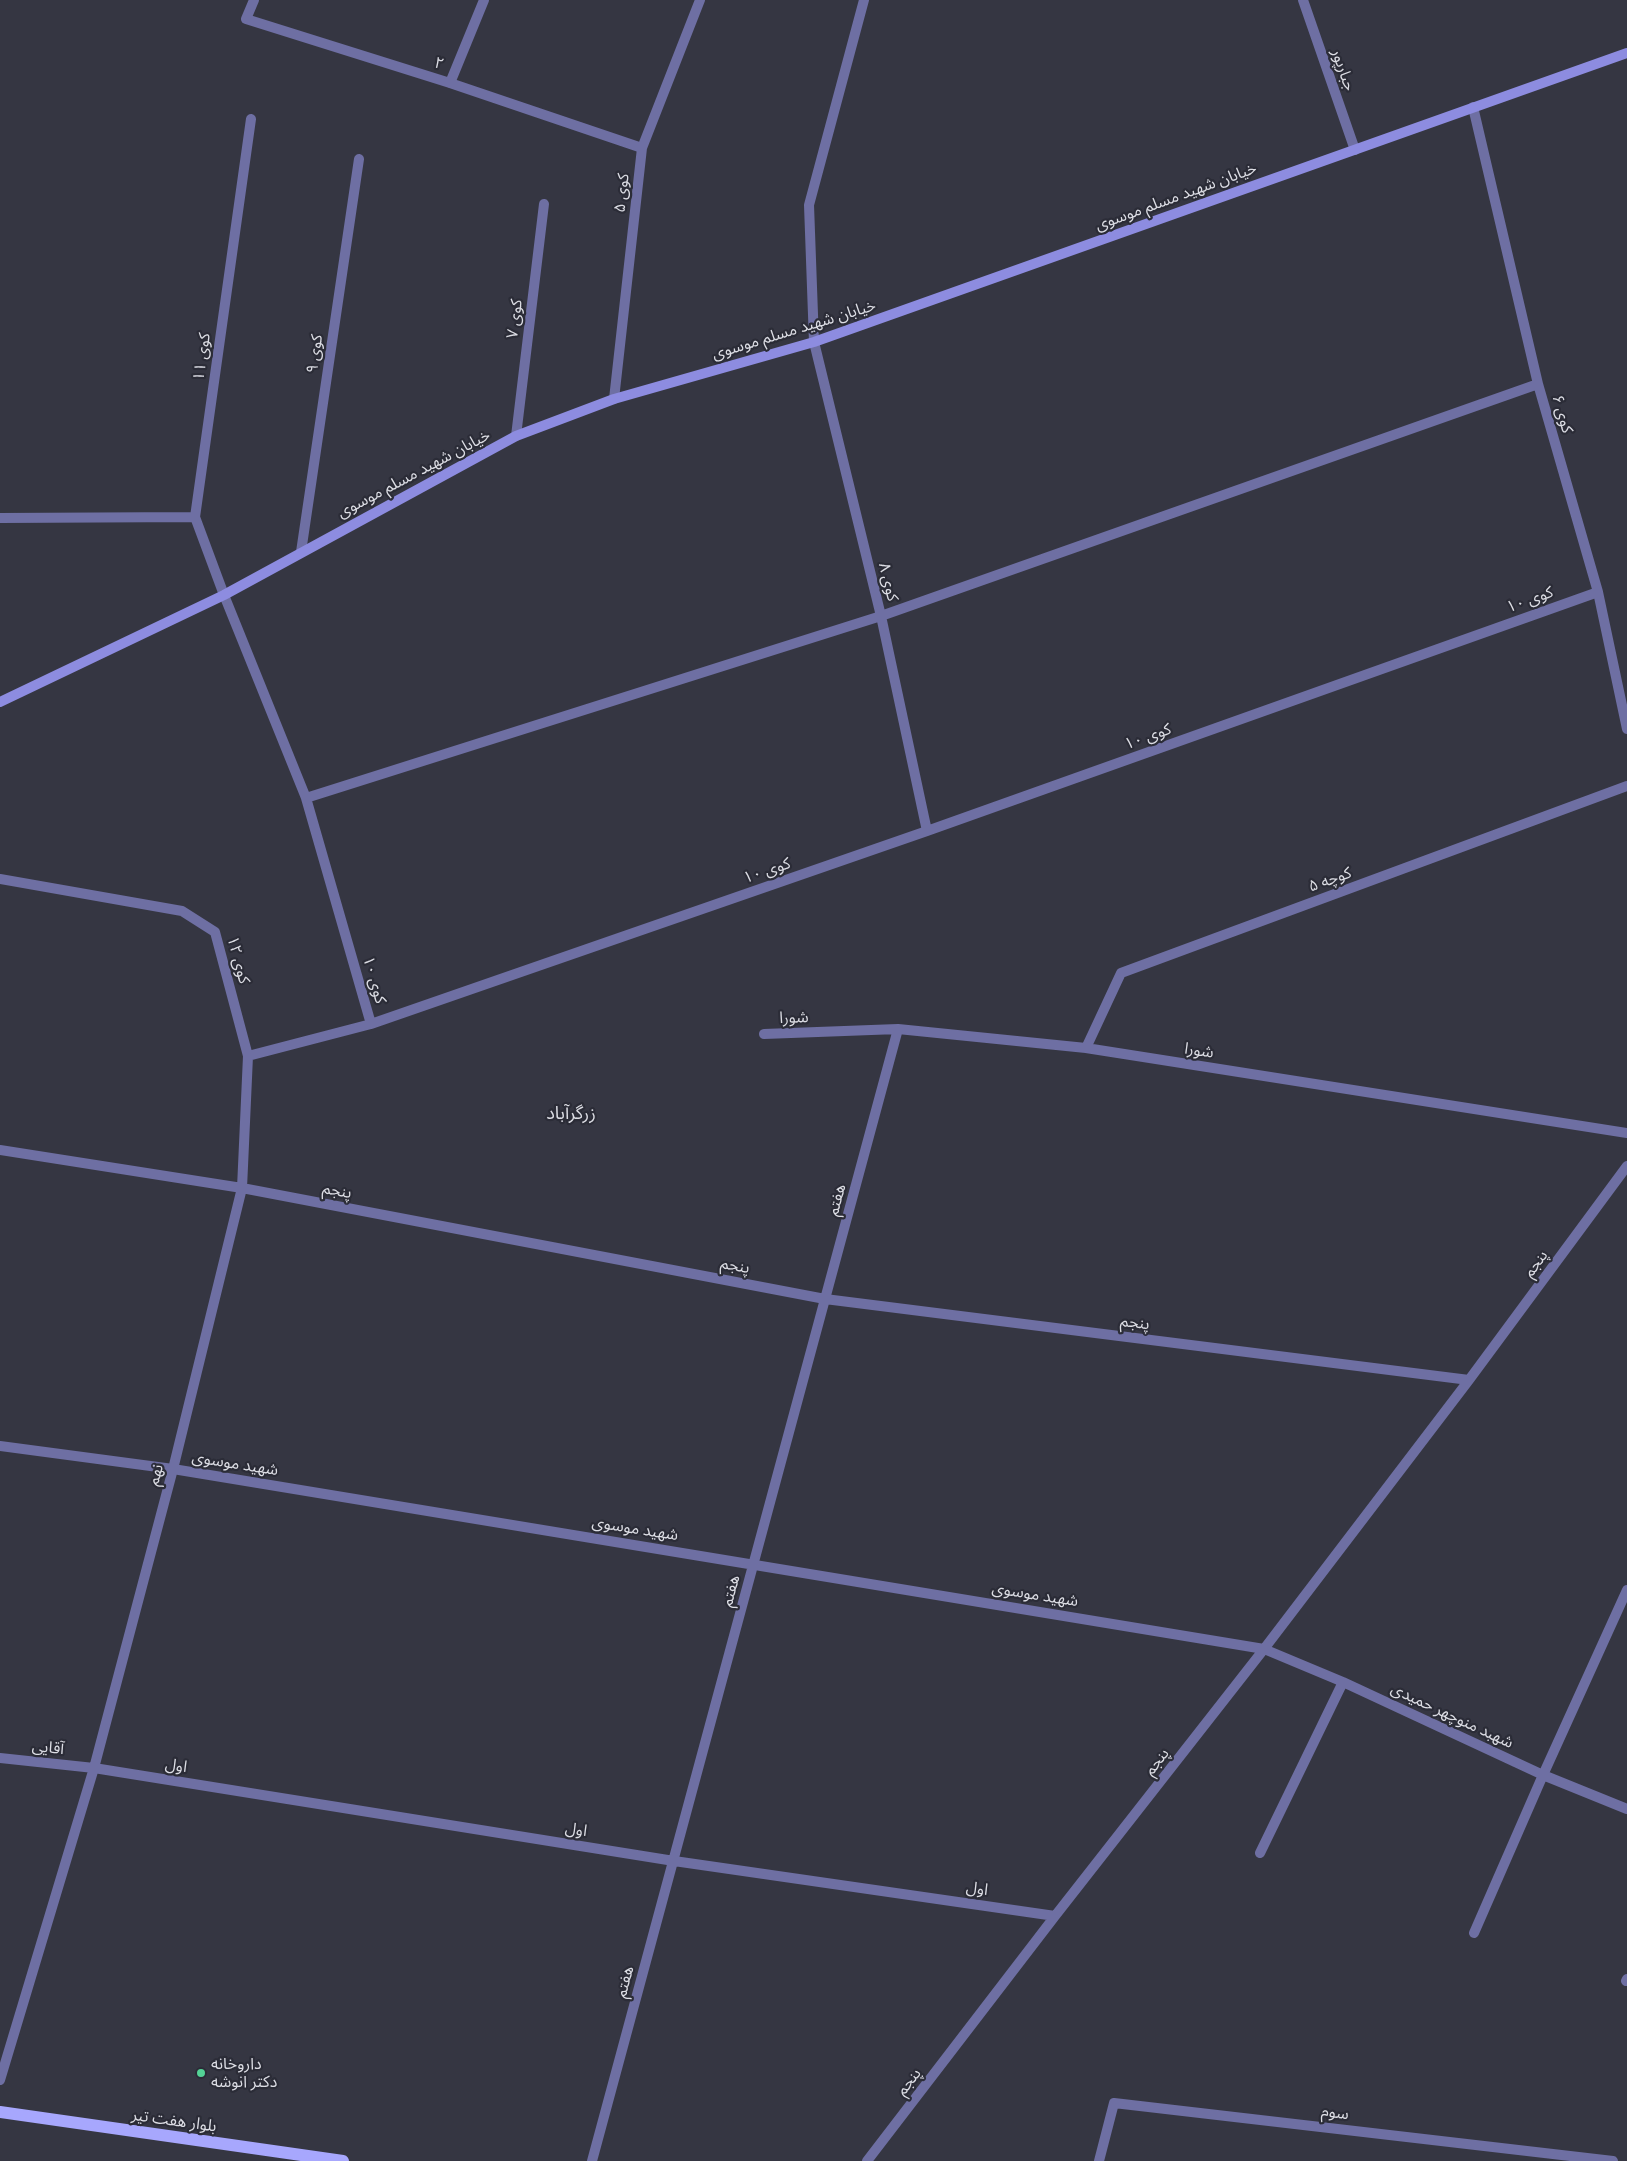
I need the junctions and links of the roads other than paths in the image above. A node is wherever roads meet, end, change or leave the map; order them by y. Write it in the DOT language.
graph roads {
  1 [pos="254,0"];
  2 [pos="484,0"];
  3 [pos="700,0"];
  4 [pos="864,0"];
  5 [pos="1303,0"];
  6 [pos="1627,54"];
  7 [pos="450,83"];
  8 [pos="1472,107"];
  9 [pos="251,119"];
  10 [pos="642,148"];
  11 [pos="1355,150"];
  12 [pos="359,159"];
  13 [pos="544,204"];
  14 [pos="814,342"];
  15 [pos="1538,384"];
  16 [pos="614,399"];
  17 [pos="516,436"];
  18 [pos="195,517"];
  19 [pos="0,518"];
  20 [pos="301,552"];
  21 [pos="1598,592"];
  22 [pos="224,595"];
  23 [pos="881,616"];
  24 [pos="0,702"];
  25 [pos="1627,729"];
  26 [pos="1627,786"];
  27 [pos="306,798"];
  28 [pos="927,831"];
  29 [pos="0,879"];
  30 [pos="371,1024"];
  31 [pos="898,1029"];
  32 [pos="764,1034"];
  33 [pos="1086,1048"];
  34 [pos="248,1056"];
  35 [pos="1627,1133"];
  36 [pos="0,1150"];
  37 [pos="1627,1166"];
  38 [pos="242,1188"];
  39 [pos="826,1299"];
  40 [pos="1469,1380"];
  41 [pos="0,1446"];
  42 [pos="173,1469"];
  43 [pos="754,1564"];
  44 [pos="1627,1590"];
  45 [pos="1264,1649"];
  46 [pos="1343,1682"];
  47 [pos="0,1758"];
  48 [pos="94,1768"];
  49 [pos="1543,1774"];
  50 [pos="1627,1809"];
  51 [pos="1260,1853"];
  52 [pos="674,1861"];
  53 [pos="1055,1916"];
  54 [pos="1474,1934"];
  55 [pos="0,2080"];
  56 [pos="0,2112"];
  57 [pos="343,2161"];
  58 [pos="592,2161"];
  59 [pos="867,2161"];
  60 [pos="1099,2161"];
  61 [pos="1613,2161"];
  1 -- 7 [label="street, ۲"];
  2 -- 7 [label="street"];
  3 -- 10 [label="street, کوی ۵"];
  4 -- 14 [label="street, کوی ۸"];
  5 -- 11 [label="street, جبارپور"];
  6 -- 8 [label="street, خیابان شهید مسلم موسوی"];
  7 -- 10 [label="street, ۲"];
  8 -- 11 [label="street, خیابان شهید مسلم موسوی"];
  8 -- 15 [label="street, کوی ۶"];
  9 -- 18 [label="street, کوی ۱۱"];
  10 -- 16 [label="street, کوی ۵"];
  11 -- 14 [label="street, خیابان شهید مسلم موسوی"];
  12 -- 20 [label="street, کوی ۹"];
  13 -- 17 [label="street, کوی ۷"];
  14 -- 16 [label="street, خیابان شهید مسلم موسوی"];
  14 -- 23 [label="street, کوی ۸"];
  15 -- 21 [label="street, کوی ۶"];
  15 -- 23 [label="street"];
  16 -- 17 [label="street, خیابان شهید مسلم موسوی"];
  17 -- 20 [label="street, خیابان شهید مسلم موسوی"];
  18 -- 19 [label="street"];
  18 -- 22 [label="street, کوی ۱۱"];
  20 -- 22 [label="street, خیابان شهید مسلم موسوی"];
  21 -- 25 [label="street, کوی ۶"];
  21 -- 28 [label="street, کوی ۱۰"];
  22 -- 24 [label="street, خیابان شهید مسلم موسوی"];
  22 -- 27 [label="street, کوی ۱۰"];
  23 -- 27 [label="street"];
  23 -- 28 [label="street, کوی ۸"];
  26 -- 33 [label="street, کوچه ۵"];
  27 -- 30 [label="street, کوی ۱۰"];
  28 -- 30 [label="street, کوی ۱۰"];
  29 -- 34 [label="street, کوی ۱۲"];
  30 -- 34 [label="street"];
  31 -- 32 [label="street, شورا"];
  31 -- 33 [label="street, شورا"];
  31 -- 39 [label="street, هفتم"];
  33 -- 35 [label="street, شورا"];
  34 -- 38 [label="street, کوی ۱۲"];
  36 -- 38 [label="street, پنجم"];
  37 -- 40 [label="street, پنجم"];
  38 -- 39 [label="street, پنجم"];
  38 -- 42 [label="street, نهم"];
  39 -- 40 [label="street, پنجم"];
  39 -- 43 [label="street, هفتم"];
  40 -- 45 [label="street, پنجم"];
  41 -- 42 [label="street, شهید موسوی"];
  42 -- 43 [label="street, شهید موسوی"];
  42 -- 48 [label="street, نهم"];
  43 -- 45 [label="street, شهید موسوی"];
  43 -- 52 [label="street, هفتم"];
  44 -- 49 [label="street"];
  45 -- 46 [label="street, شهبد منوچهر حمیدی"];
  45 -- 53 [label="street, پنجم"];
  46 -- 49 [label="street, شهبد منوچهر حمیدی"];
  46 -- 51 [label="street"];
  47 -- 48 [label="street, آقایی"];
  48 -- 52 [label="street, اول"];
  48 -- 55 [label="street, نهم"];
  49 -- 50 [label="street, شهبد منوچهر حمیدی"];
  49 -- 54 [label="street"];
  52 -- 53 [label="street, اول"];
  52 -- 58 [label="street, هفتم"];
  53 -- 59 [label="street, پنجم"];
  56 -- 57 [label="main road, بلوار هفت تیر"];
  60 -- 61 [label="street, سوم"];
}
